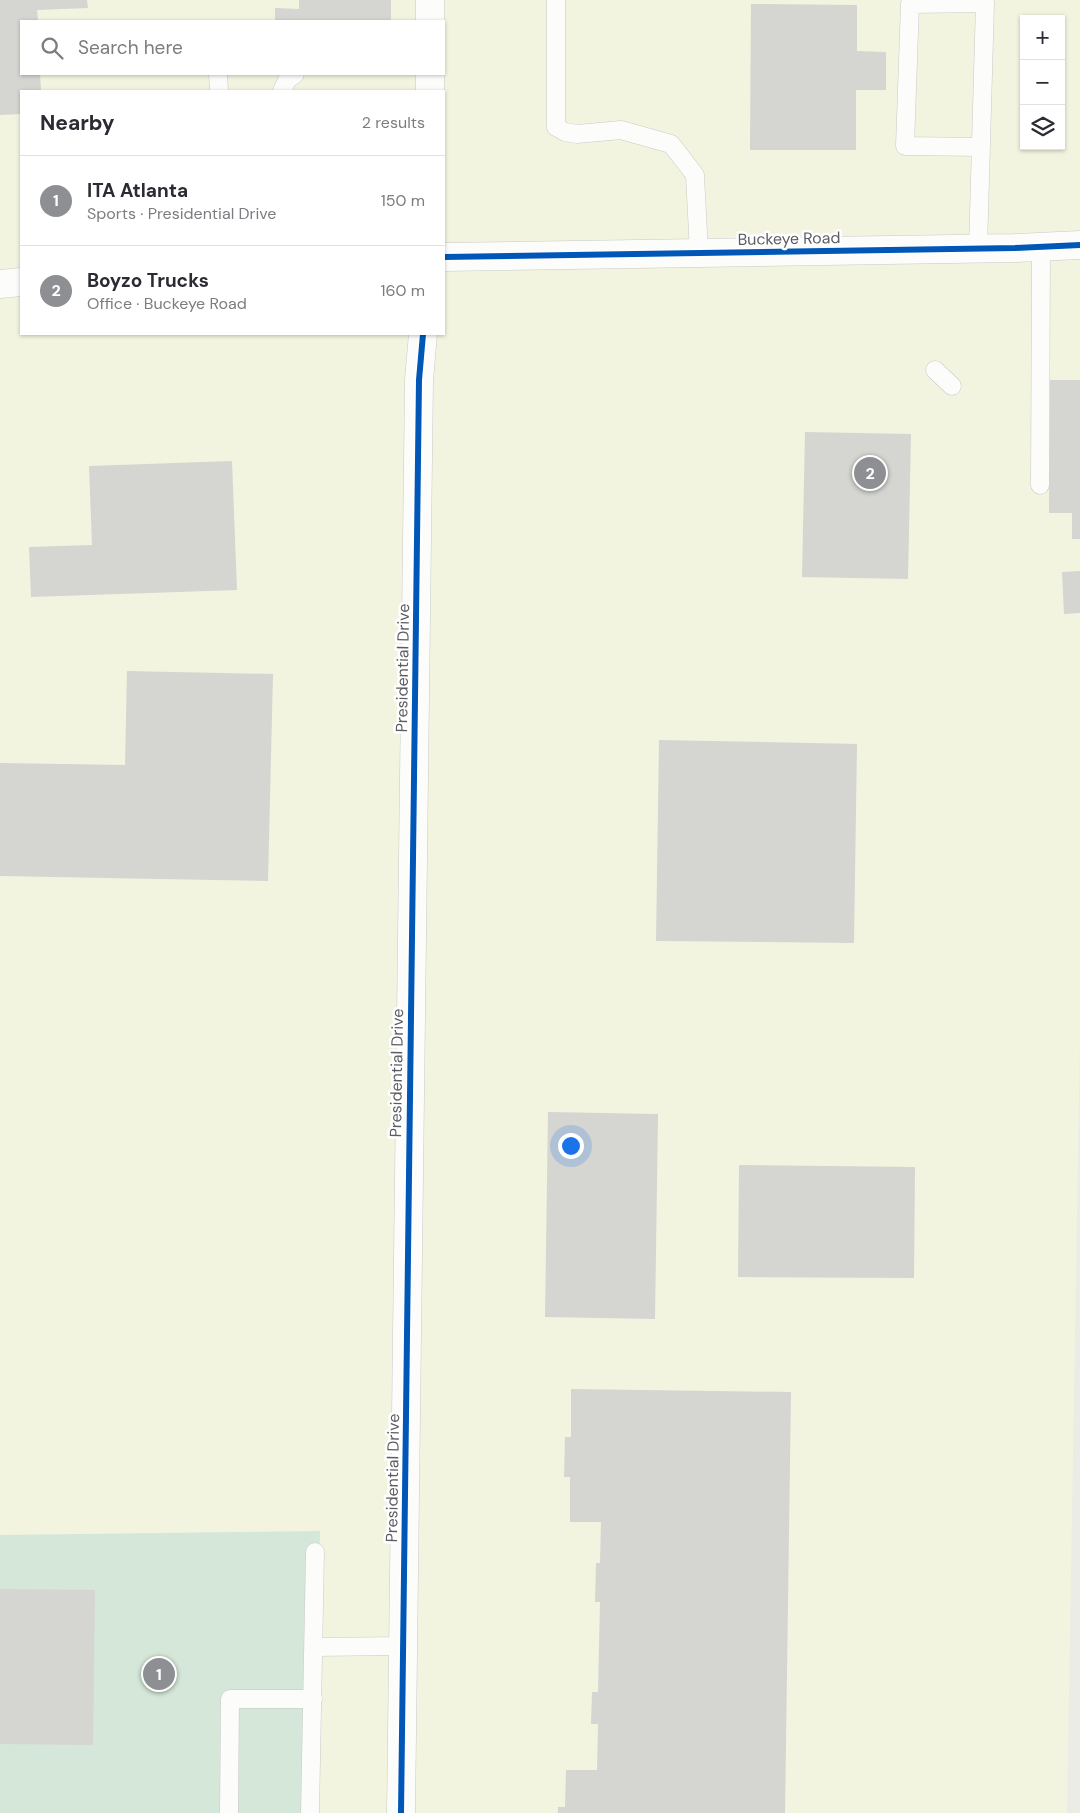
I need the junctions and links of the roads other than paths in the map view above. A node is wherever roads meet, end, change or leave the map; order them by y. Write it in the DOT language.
graph roads {
  1 [pos="430,0"];
  2 [pos="556,0"];
  3 [pos="986,2"];
  4 [pos="430,20"];
  5 [pos="218,75"];
  6 [pos="294,75"];
  7 [pos="430,75"];
  8 [pos="219,90"];
  9 [pos="282,90"];
  10 [pos="430,90"];
  11 [pos="981,148"];
  12 [pos="1080,245"];
  13 [pos="1042,247"];
  14 [pos="978,249"];
  15 [pos="699,253"];
  16 [pos="445,257"];
  17 [pos="20,282"];
  18 [pos="0,284"];
  19 [pos="424,335"];
  20 [pos="935,370"];
  21 [pos="952,386"];
  22 [pos="1040,485"];
  23 [pos="315,1552"];
  24 [pos="403,1646"];
  25 [pos="314,1647"];
  26 [pos="313,1699"];
  27 [pos="228,1813"];
  28 [pos="310,1813"];
  29 [pos="401,1813"];
  1 -- 4 [label="street"];
  2 -- 15 [label="lane"];
  3 -- 11 [label="lane"];
  3 -- 11 [label="lane"];
  5 -- 8 [label="lane"];
  6 -- 9 [label="lane"];
  7 -- 10 [label="street"];
  11 -- 14 [label="lane"];
  12 -- 13 [label="street, Buckeye Road"];
  13 -- 14 [label="street, Buckeye Road"];
  13 -- 22 [label="lane"];
  14 -- 15 [label="street, Buckeye Road"];
  15 -- 16 [label="street, Buckeye Road"];
  17 -- 18 [label="street"];
  19 -- 24 [label="street, Presidential Drive"];
  20 -- 21 [label="lane"];
  23 -- 25 [label="lane"];
  24 -- 25 [label="lane"];
  24 -- 29 [label="street, Presidential Drive"];
  25 -- 26 [label="lane"];
  26 -- 27 [label="lane"];
  26 -- 28 [label="lane"];
}
